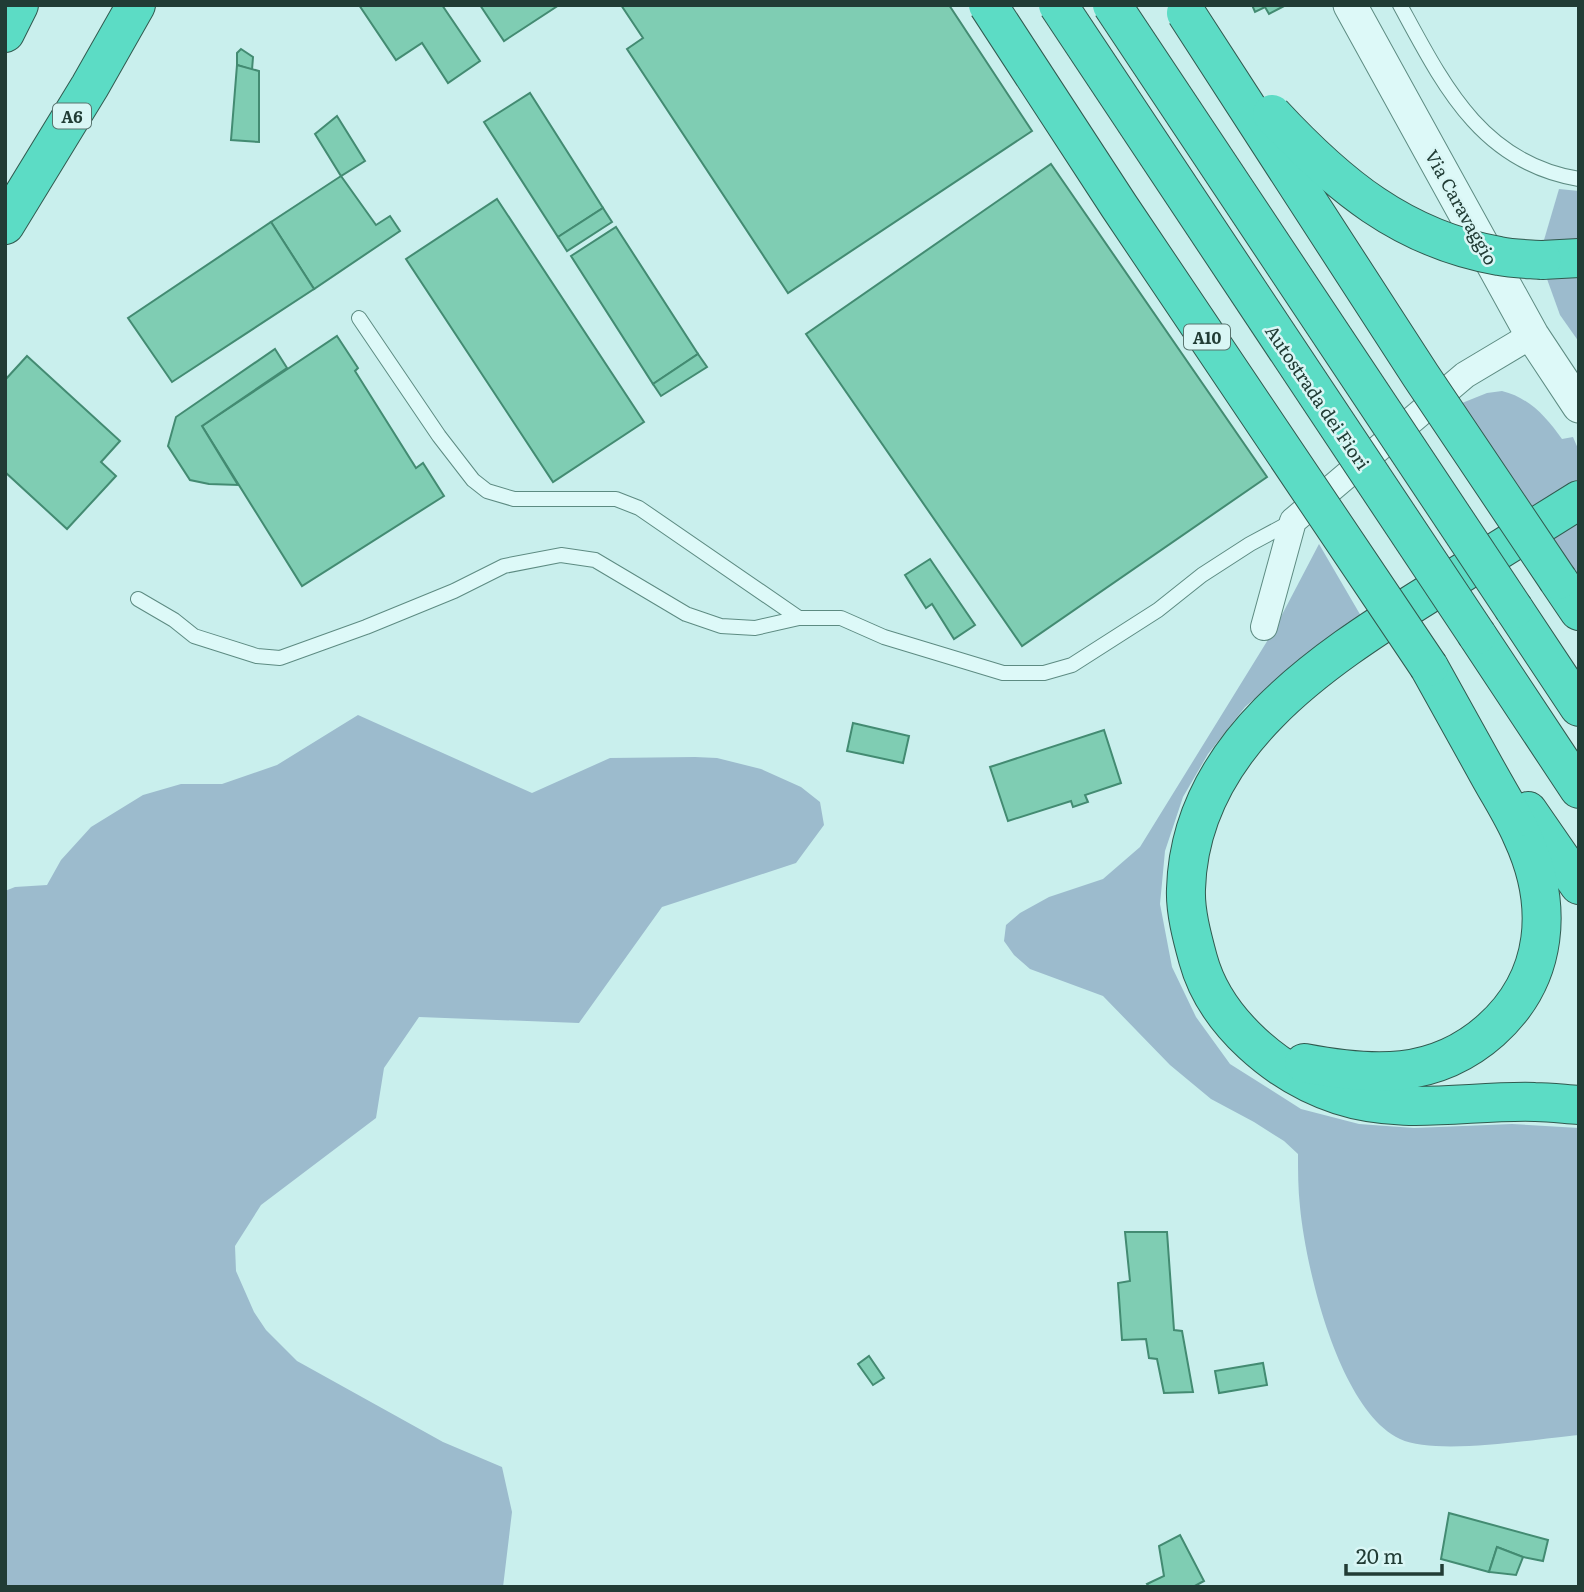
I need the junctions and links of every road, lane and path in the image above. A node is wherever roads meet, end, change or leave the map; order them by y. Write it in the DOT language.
graph roads {
  1 [pos="19,5"];
  2 [pos="988,5"];
  3 [pos="1058,5"];
  4 [pos="1112,5"];
  5 [pos="1350,5"];
  6 [pos="1400,5"];
  7 [pos="136,6"];
  8 [pos="1183,9"];
  9 [pos="5,33"];
  10 [pos="1579,179"];
  11 [pos="5,225"];
  12 [pos="1560,259"];
  13 [pos="359,318"];
  14 [pos="1532,335"];
  15 [pos="1579,406"];
  16 [pos="1579,500"];
  17 [pos="1293,521"];
  18 [pos="138,599"];
  19 [pos="1579,611"];
  20 [pos="799,618"];
  21 [pos="1264,627"];
  22 [pos="1429,667"];
  23 [pos="1579,707"];
  24 [pos="1579,789"];
  25 [pos="1579,885"];
  26 [pos="1267,1055"];
  27 [pos="1579,1105"];
  1 -- 9 [label="highway"];
  2 -- 22 [label="highway, A10, bridge"];
  3 -- 24 [label="highway, Autostrada dei Fiori, bridge"];
  4 -- 23 [label="highway, bridge"];
  5 -- 14 [label="street, Via Caravaggio"];
  6 -- 10 [label="lane"];
  7 -- 11 [label="highway, A6"];
  8 -- 12 [label="highway, bridge"];
  8 -- 19 [label="highway, bridge"];
  13 -- 20 [label="lane"];
  14 -- 15 [label="street, Via Caravaggio"];
  14 -- 17 [label="street"];
  16 -- 26 [label="highway"];
  17 -- 20 [label="lane"];
  17 -- 21 [label="street"];
  18 -- 20 [label="lane"];
  22 -- 25 [label="highway, A10"];
  22 -- 26 [label="highway"];
  26 -- 27 [label="highway"];
}
